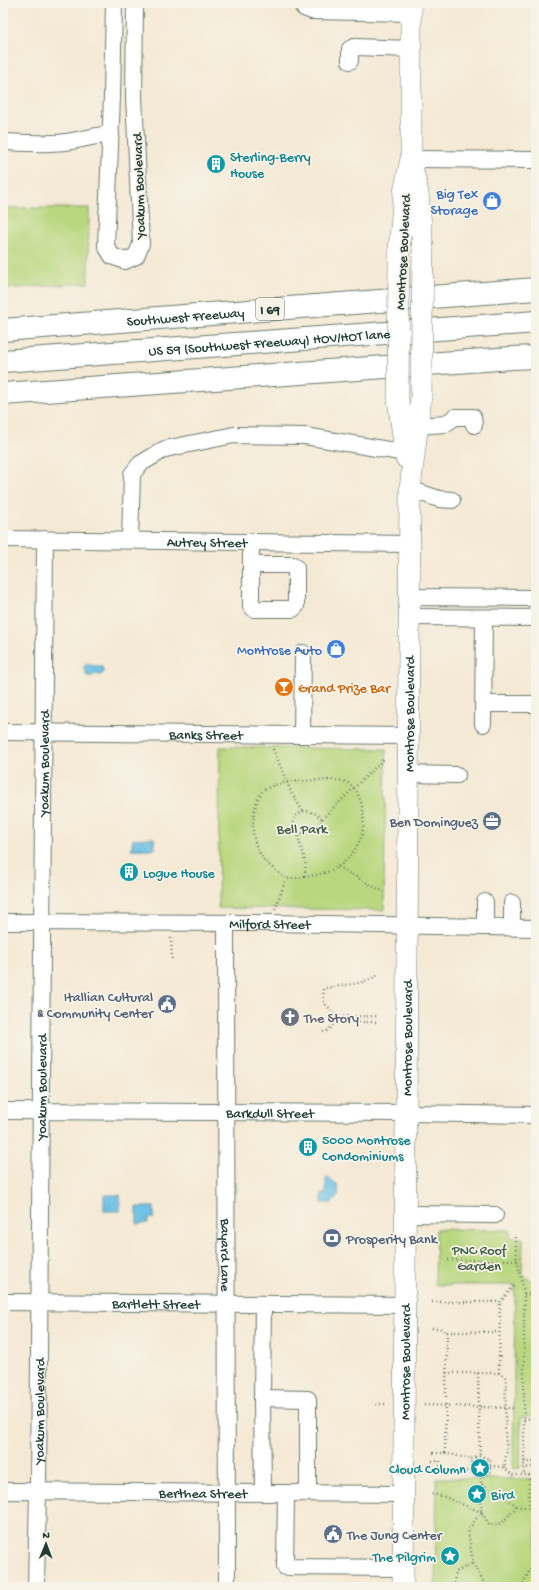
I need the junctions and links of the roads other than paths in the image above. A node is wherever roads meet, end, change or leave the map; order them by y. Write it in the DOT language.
graph roads {
  1 [pos="114,3"];
  2 [pos="135,3"];
  3 [pos="301,3"];
  4 [pos="411,8"];
  5 [pos="411,49"];
  6 [pos="350,61"];
  7 [pos="112,97"];
  8 [pos="134,97"];
  9 [pos="111,134"];
  10 [pos="3,142"];
  11 [pos="411,159"];
  12 [pos="536,160"];
  13 [pos="536,289"];
  14 [pos="536,322"];
  15 [pos="3,330"];
  16 [pos="536,352"];
  17 [pos="536,357"];
  18 [pos="512,358"];
  19 [pos="3,361"];
  20 [pos="3,394"];
  21 [pos="474,425"];
  22 [pos="418,426"];
  23 [pos="406,453"];
  24 [pos="410,489"];
  25 [pos="410,510"];
  26 [pos="3,538"];
  27 [pos="45,539"];
  28 [pos="130,540"];
  29 [pos="251,542"];
  30 [pos="411,544"];
  31 [pos="251,565"];
  32 [pos="410,597"];
  33 [pos="536,598"];
  34 [pos="410,617"];
  35 [pos="484,618"];
  36 [pos="536,618"];
  37 [pos="303,653"];
  38 [pos="484,704"];
  39 [pos="536,704"];
  40 [pos="484,724"];
  41 [pos="3,732"];
  42 [pos="43,732"];
  43 [pos="302,735"];
  44 [pos="409,736"];
  45 [pos="409,774"];
  46 [pos="457,774"];
  47 [pos="485,902"];
  48 [pos="512,903"];
  49 [pos="3,922"];
  50 [pos="43,922"];
  51 [pos="226,923"];
  52 [pos="408,925"];
  53 [pos="485,927"];
  54 [pos="512,927"];
  55 [pos="536,928"];
  56 [pos="3,1111"];
  57 [pos="41,1112"];
  58 [pos="226,1113"];
  59 [pos="406,1113"];
  60 [pos="536,1115"];
  61 [pos="406,1214"];
  62 [pos="495,1215"];
  63 [pos="3,1302"];
  64 [pos="39,1303"];
  65 [pos="225,1304"];
  66 [pos="263,1304"];
  67 [pos="405,1305"];
  68 [pos="262,1398"];
  69 [pos="3,1491"];
  70 [pos="38,1491"];
  71 [pos="227,1493"];
  72 [pos="263,1493"];
  73 [pos="286,1493"];
  74 [pos="308,1493"];
  75 [pos="403,1494"];
  76 [pos="403,1578"];
  77 [pos="36,1587"];
  78 [pos="227,1587"];
  1 -- 7 [label="street, Yoakum Boulevard"];
  2 -- 8 [label="street, Yoakum Boulevard"];
  3 -- 4 [label="street"];
  4 -- 5 [label="main road, Montrose Boulevard"];
  5 -- 6 [label="street"];
  5 -- 11 [label="main road, Montrose Boulevard"];
  7 -- 8 [label="street"];
  7 -- 9 [label="street, Yoakum Boulevard"];
  8 -- 9 [label="street, Yoakum Boulevard"];
  9 -- 10 [label="street"];
  11 -- 12 [label="street"];
  11 -- 22 [label="main road, Montrose Boulevard, bridge"];
  11 -- 23 [label="main road, Montrose Boulevard, bridge"];
  13 -- 15 [label="highway, Southwest Freeway / I 69"];
  14 -- 19 [label="highway, US 59 (Southwest Freeway) HOV/HOT lane"];
  16 -- 18 [label="highway"];
  17 -- 18 [label="highway"];
  18 -- 20 [label="highway"];
  21 -- 22 [label="street"];
  22 -- 24 [label="main road, Montrose Boulevard"];
  23 -- 24 [label="main road, Montrose Boulevard"];
  23 -- 28 [label="street"];
  24 -- 25 [label="main road, Montrose Boulevard"];
  24 -- 25 [label="street"];
  25 -- 30 [label="main road, Montrose Boulevard"];
  26 -- 27 [label="street, Autrey Street"];
  27 -- 28 [label="street, Autrey Street"];
  27 -- 42 [label="street, Yoakum Boulevard"];
  28 -- 29 [label="street, Autrey Street"];
  29 -- 30 [label="street, Autrey Street"];
  29 -- 31 [label="street"];
  30 -- 32 [label="main road, Montrose Boulevard"];
  32 -- 33 [label="street"];
  32 -- 34 [label="main road, Montrose Boulevard"];
  34 -- 35 [label="street"];
  34 -- 44 [label="main road, Montrose Boulevard"];
  35 -- 36 [label="street"];
  35 -- 38 [label="street"];
  37 -- 43 [label="street"];
  38 -- 39 [label="street"];
  38 -- 40 [label="street"];
  41 -- 42 [label="street, Banks Street"];
  42 -- 43 [label="street, Banks Street"];
  42 -- 50 [label="street, Yoakum Boulevard"];
  43 -- 44 [label="street, Banks Street"];
  44 -- 45 [label="main road, Montrose Boulevard"];
  45 -- 46 [label="street"];
  45 -- 52 [label="main road, Montrose Boulevard"];
  47 -- 53 [label="street"];
  48 -- 54 [label="street"];
  49 -- 50 [label="street, Milford Street"];
  50 -- 51 [label="street, Milford Street"];
  50 -- 57 [label="street, Yoakum Boulevard"];
  51 -- 52 [label="street, Milford Street"];
  51 -- 58 [label="street, Bayard Lane"];
  52 -- 53 [label="street, Milford Street"];
  52 -- 59 [label="main road, Montrose Boulevard"];
  53 -- 54 [label="street, Milford Street"];
  54 -- 55 [label="street, Milford Street"];
  56 -- 57 [label="street, Barkdull Street"];
  57 -- 58 [label="street, Barkdull Street"];
  57 -- 64 [label="street, Yoakum Boulevard"];
  58 -- 59 [label="street, Barkdull Street"];
  58 -- 65 [label="street, Bayard Lane"];
  59 -- 60 [label="street, Barkdull Street"];
  59 -- 61 [label="main road, Montrose Boulevard"];
  61 -- 62 [label="street"];
  61 -- 67 [label="main road, Montrose Boulevard"];
  63 -- 64 [label="street, Bartlett Street"];
  64 -- 65 [label="street, Bartlett Street"];
  64 -- 70 [label="street, Yoakum Boulevard"];
  65 -- 66 [label="street, Bartlett Street"];
  65 -- 71 [label="street, Bayard Lane"];
  66 -- 67 [label="street, Bartlett Street"];
  66 -- 68 [label="street"];
  67 -- 75 [label="main road, Montrose Boulevard"];
  68 -- 72 [label="street"];
  68 -- 74 [label="street"];
  69 -- 70 [label="street, Berthea Street"];
  70 -- 71 [label="street, Berthea Street"];
  70 -- 77 [label="street, Yoakum Boulevard"];
  71 -- 72 [label="street, Berthea Street"];
  71 -- 78 [label="street, Bayard Lane"];
  72 -- 73 [label="street, Berthea Street"];
  73 -- 74 [label="street, Berthea Street"];
  73 -- 76 [label="street"];
  74 -- 75 [label="street, Berthea Street"];
  75 -- 76 [label="main road, Montrose Boulevard"];
}
